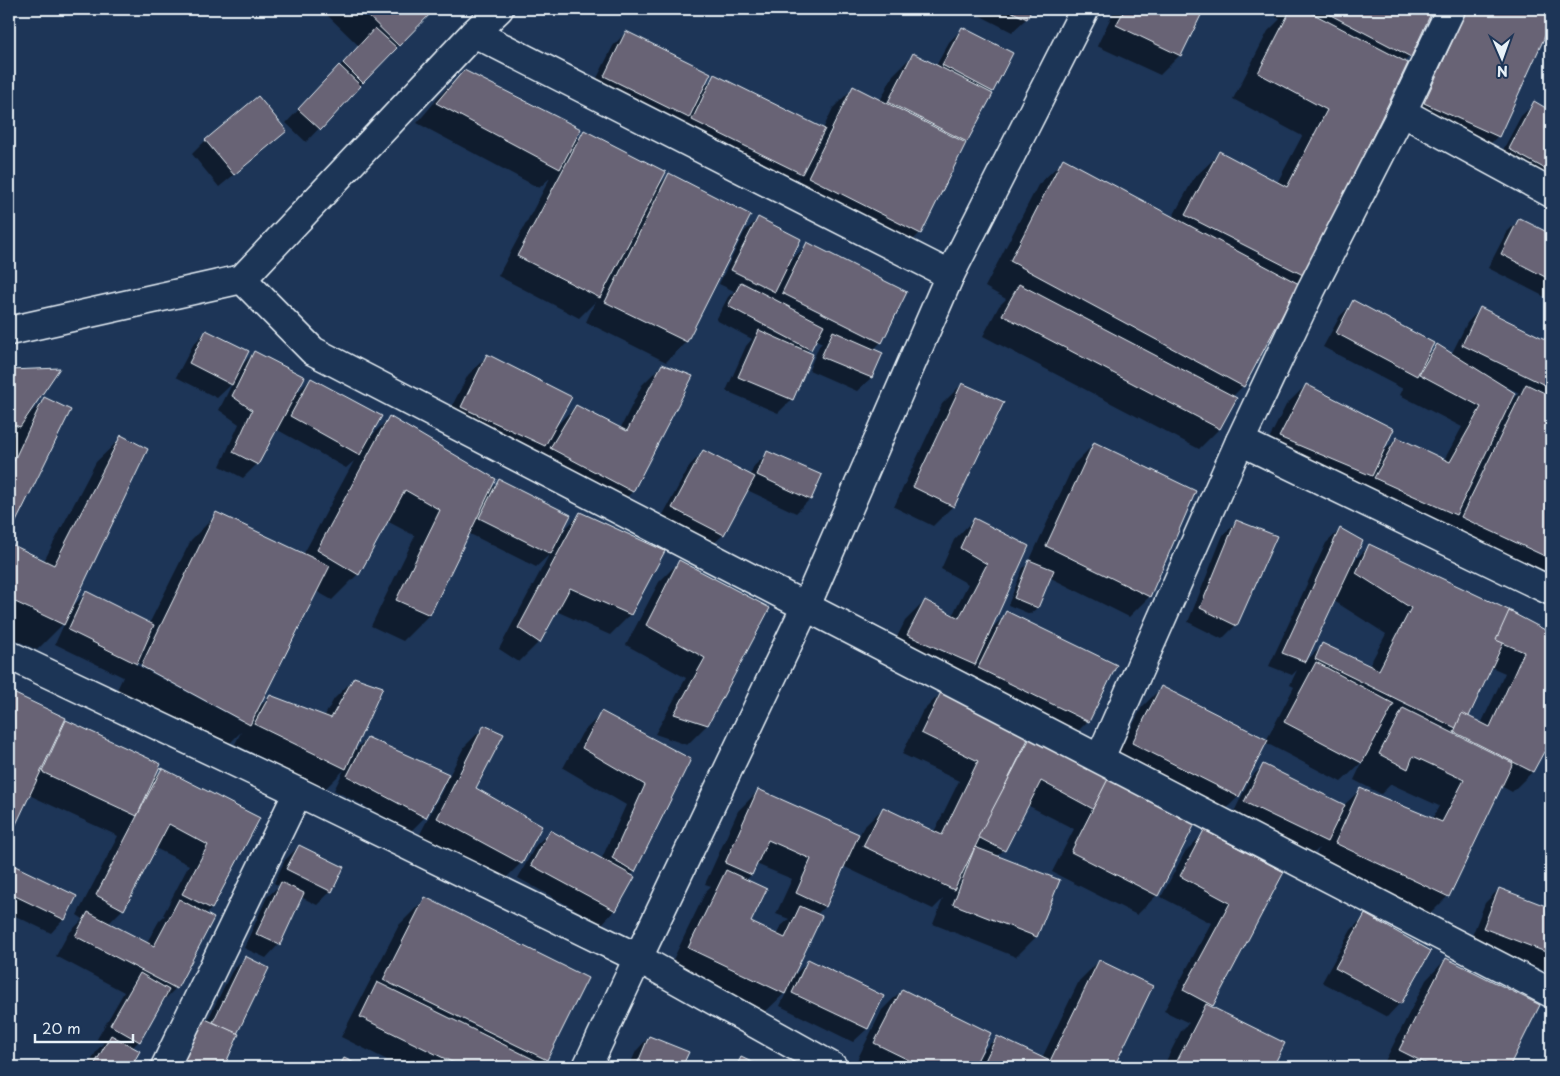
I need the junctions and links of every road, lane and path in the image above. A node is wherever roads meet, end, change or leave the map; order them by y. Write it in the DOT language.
graph roads {
  1 [pos="499,9"];
  2 [pos="1084,9"];
  3 [pos="1451,9"];
  4 [pos="474,33"];
  5 [pos="1402,112"];
  6 [pos="1551,193"];
  7 [pos="950,275"];
  8 [pos="242,279"];
  9 [pos="9,331"];
  10 [pos="1240,441"];
  11 [pos="1551,591"];
  12 [pos="806,606"];
  13 [pos="9,655"];
  14 [pos="1100,758"];
  15 [pos="298,792"];
  16 [pos="638,958"];
  17 [pos="1551,993"];
  18 [pos="165,1067"];
  19 [pos="587,1067"];
  20 [pos="833,1067"];
  1 -- 4 [label="street"];
  2 -- 7 [label="street"];
  3 -- 5 [label="street"];
  4 -- 7 [label="street"];
  4 -- 8 [label="street"];
  5 -- 6 [label="street"];
  5 -- 10 [label="street"];
  7 -- 12 [label="street"];
  8 -- 9 [label="street"];
  8 -- 12 [label="street"];
  10 -- 11 [label="street"];
  10 -- 14 [label="street"];
  12 -- 14 [label="street"];
  12 -- 16 [label="street"];
  13 -- 15 [label="street"];
  14 -- 17 [label="street"];
  15 -- 16 [label="street"];
  15 -- 18 [label="street"];
  16 -- 19 [label="street"];
  16 -- 20 [label="street"];
}
